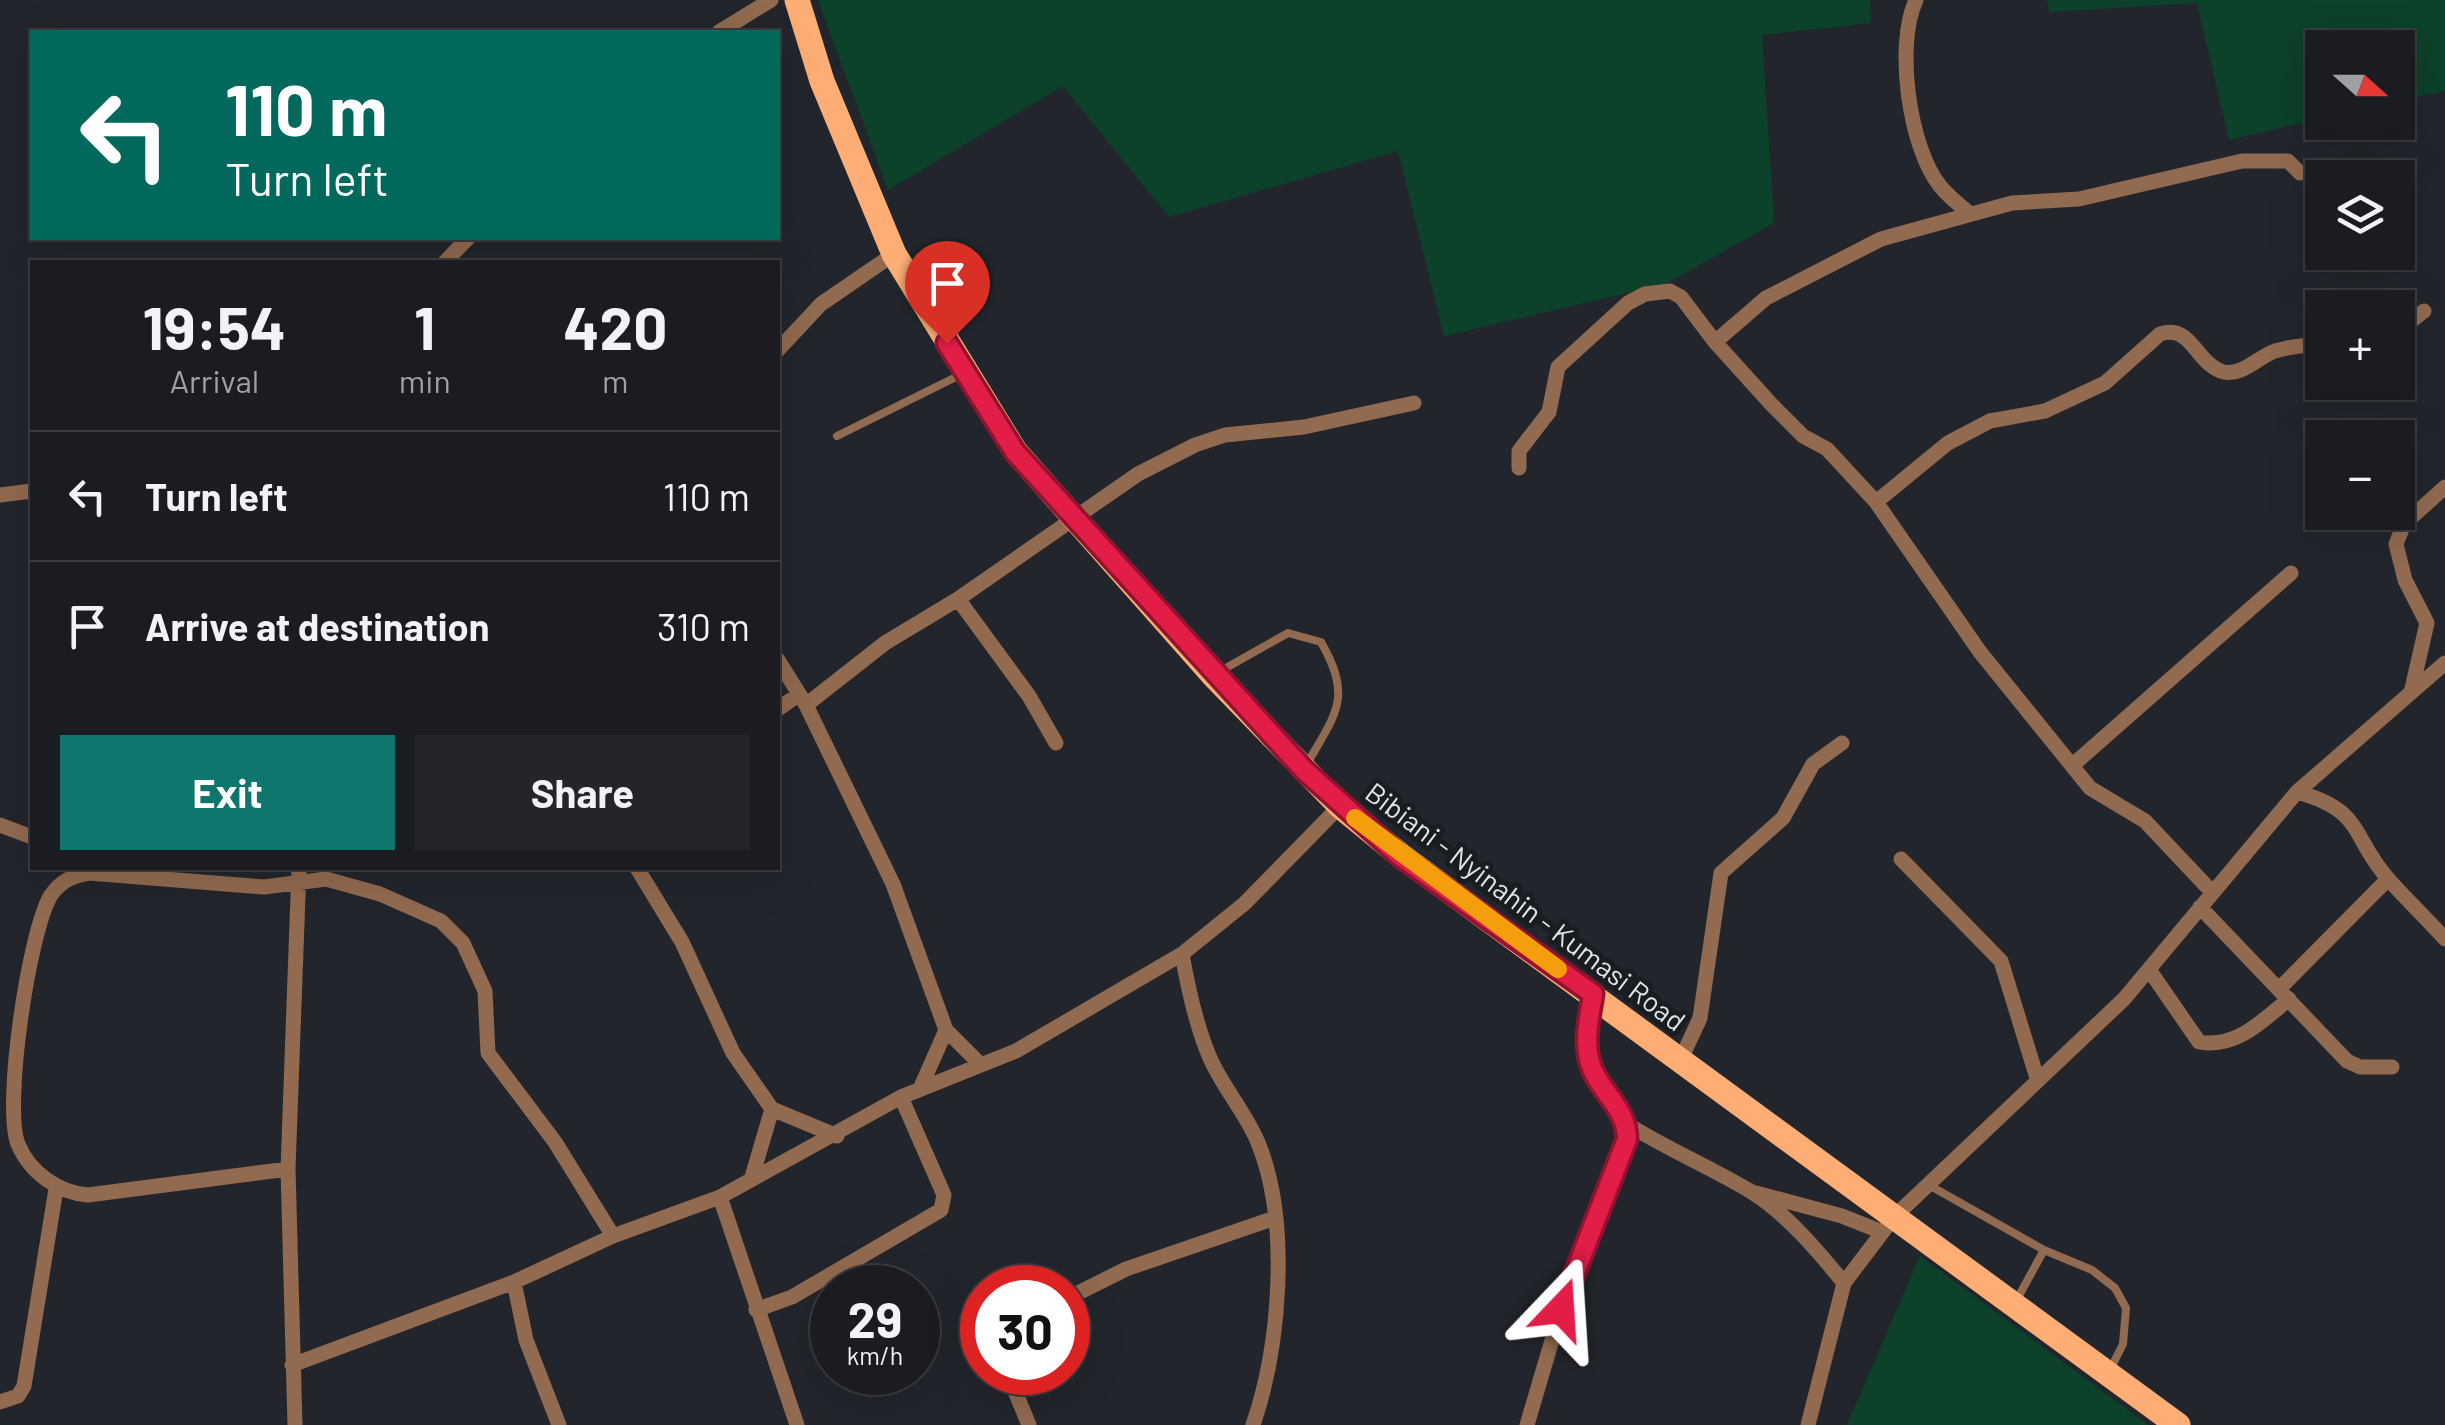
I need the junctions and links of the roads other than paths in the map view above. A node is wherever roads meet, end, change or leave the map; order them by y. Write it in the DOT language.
graph roads {
  1 [pos="771,0"];
  2 [pos="798,0"];
  3 [pos="1916,0"];
  4 [pos="722,30"];
  5 [pos="2300,173"];
  6 [pos="1968,212"];
  7 [pos="466,240"];
  8 [pos="894,254"];
  9 [pos="447,260"];
  10 [pos="2424,310"];
  11 [pos="2415,317"];
  12 [pos="1714,342"];
  13 [pos="2305,346"];
  14 [pos="780,348"];
  15 [pos="964,373"];
  16 [pos="1414,403"];
  17 [pos="837,436"];
  18 [pos="1519,468"];
  19 [pos="2445,486"];
  20 [pos="30,491"];
  21 [pos="0,495"];
  22 [pos="1876,502"];
  23 [pos="1073,518"];
  24 [pos="2290,573"];
  25 [pos="958,599"];
  26 [pos="780,663"];
  27 [pos="2445,664"];
  28 [pos="1213,675"];
  29 [pos="2411,693"];
  30 [pos="802,700"];
  31 [pos="780,708"];
  32 [pos="1056,743"];
  33 [pos="1842,743"];
  34 [pos="2074,764"];
  35 [pos="1304,770"];
  36 [pos="2297,792"];
  37 [pos="1340,806"];
  38 [pos="0,824"];
  39 [pos="30,836"];
  40 [pos="1902,860"];
  41 [pos="638,870"];
  42 [pos="67,872"];
  43 [pos="299,874"];
  44 [pos="2388,879"];
  45 [pos="2211,891"];
  46 [pos="2200,906"];
  47 [pos="2445,939"];
  48 [pos="1182,954"];
  49 [pos="2150,971"];
  50 [pos="1593,994"];
  51 [pos="2285,994"];
  52 [pos="946,1030"];
  53 [pos="1681,1058"];
  54 [pos="980,1064"];
  55 [pos="2392,1066"];
  56 [pos="2036,1078"];
  57 [pos="920,1089"];
  58 [pos="901,1096"];
  59 [pos="772,1109"];
  60 [pos="1627,1124"];
  61 [pos="837,1136"];
  62 [pos="288,1169"];
  63 [pos="752,1177"];
  64 [pos="1928,1184"];
  65 [pos="56,1189"];
  66 [pos="1752,1192"];
  67 [pos="720,1197"];
  68 [pos="1275,1218"];
  69 [pos="1888,1225"];
  70 [pos="613,1236"];
  71 [pos="2044,1250"];
  72 [pos="514,1282"];
  73 [pos="1844,1283"];
  74 [pos="1090,1287"];
  75 [pos="2014,1304"];
  76 [pos="756,1310"];
  77 [pos="292,1364"];
  78 [pos="2110,1372"];
  79 [pos="1017,1395"];
  80 [pos="0,1402"];
  81 [pos="295,1425"];
  82 [pos="558,1425"];
  83 [pos="798,1425"];
  84 [pos="1029,1425"];
  85 [pos="1253,1425"];
  86 [pos="1527,1425"];
  87 [pos="1808,1425"];
  88 [pos="2178,1425"];
  1 -- 4 [label="street"];
  2 -- 8 [label="main road, Bibiani - Nyinahin - Kumasi Road"];
  3 -- 6 [label="street"];
  5 -- 6 [label="street"];
  6 -- 12 [label="street"];
  7 -- 9 [label="street"];
  8 -- 14 [label="street"];
  8 -- 15 [label="main road, Bibiani - Nyinahin - Kumasi Road"];
  10 -- 11 [label="street"];
  12 -- 18 [label="street"];
  12 -- 22 [label="street"];
  13 -- 22 [label="street"];
  15 -- 17 [label="lane"];
  15 -- 23 [label="main road, Bibiani - Nyinahin - Kumasi Road"];
  16 -- 23 [label="street"];
  19 -- 29 [label="street"];
  20 -- 21 [label="street"];
  22 -- 34 [label="street"];
  23 -- 25 [label="street"];
  23 -- 28 [label="main road, Bibiani - Nyinahin - Kumasi Road"];
  24 -- 34 [label="street"];
  25 -- 30 [label="street"];
  25 -- 32 [label="street"];
  26 -- 30 [label="street"];
  27 -- 29 [label="street"];
  28 -- 35 [label="main road, Bibiani - Nyinahin - Kumasi Road"];
  28 -- 35 [label="lane"];
  29 -- 36 [label="street"];
  30 -- 31 [label="street"];
  30 -- 52 [label="street"];
  33 -- 53 [label="street"];
  34 -- 45 [label="street"];
  35 -- 37 [label="main road, Bibiani - Nyinahin - Kumasi Road"];
  36 -- 44 [label="street"];
  36 -- 45 [label="street"];
  37 -- 48 [label="street"];
  37 -- 50 [label="main road, Bibiani - Nyinahin - Kumasi Road"];
  38 -- 39 [label="street"];
  40 -- 56 [label="street"];
  41 -- 59 [label="street"];
  42 -- 43 [label="street"];
  42 -- 65 [label="street"];
  43 -- 62 [label="street"];
  43 -- 70 [label="street"];
  44 -- 47 [label="street"];
  44 -- 51 [label="street"];
  45 -- 46 [label="street"];
  46 -- 49 [label="street"];
  46 -- 51 [label="street"];
  48 -- 54 [label="street"];
  48 -- 68 [label="street"];
  49 -- 51 [label="street"];
  49 -- 56 [label="street"];
  50 -- 53 [label="main road, Bibiani - Nyinahin - Kumasi Road"];
  50 -- 60 [label="street"];
  51 -- 55 [label="street"];
  52 -- 54 [label="street"];
  52 -- 57 [label="street"];
  53 -- 69 [label="main road, Bibiani - Nyinahin - Kumasi Road"];
  54 -- 57 [label="street"];
  56 -- 64 [label="street"];
  57 -- 58 [label="street"];
  58 -- 61 [label="street"];
  58 -- 76 [label="street"];
  59 -- 61 [label="street"];
  59 -- 63 [label="street"];
  60 -- 66 [label="street"];
  60 -- 86 [label="street"];
  61 -- 63 [label="street"];
  62 -- 65 [label="street"];
  62 -- 77 [label="street"];
  63 -- 67 [label="street"];
  64 -- 69 [label="street"];
  64 -- 71 [label="lane"];
  65 -- 80 [label="street"];
  66 -- 69 [label="street"];
  66 -- 73 [label="street"];
  67 -- 70 [label="street"];
  67 -- 76 [label="street"];
  68 -- 74 [label="street"];
  68 -- 85 [label="street"];
  69 -- 73 [label="street"];
  69 -- 75 [label="main road, Bibiani - Nyinahin - Kumasi Road"];
  70 -- 72 [label="street"];
  71 -- 75 [label="lane"];
  71 -- 78 [label="lane"];
  72 -- 77 [label="street"];
  72 -- 82 [label="street"];
  73 -- 87 [label="street"];
  75 -- 78 [label="main road, Bibiani - Nyinahin - Kumasi Road"];
  76 -- 83 [label="street"];
  77 -- 81 [label="street"];
  78 -- 88 [label="main road, Bibiani - Nyinahin - Kumasi Road"];
  79 -- 84 [label="street"];
}
